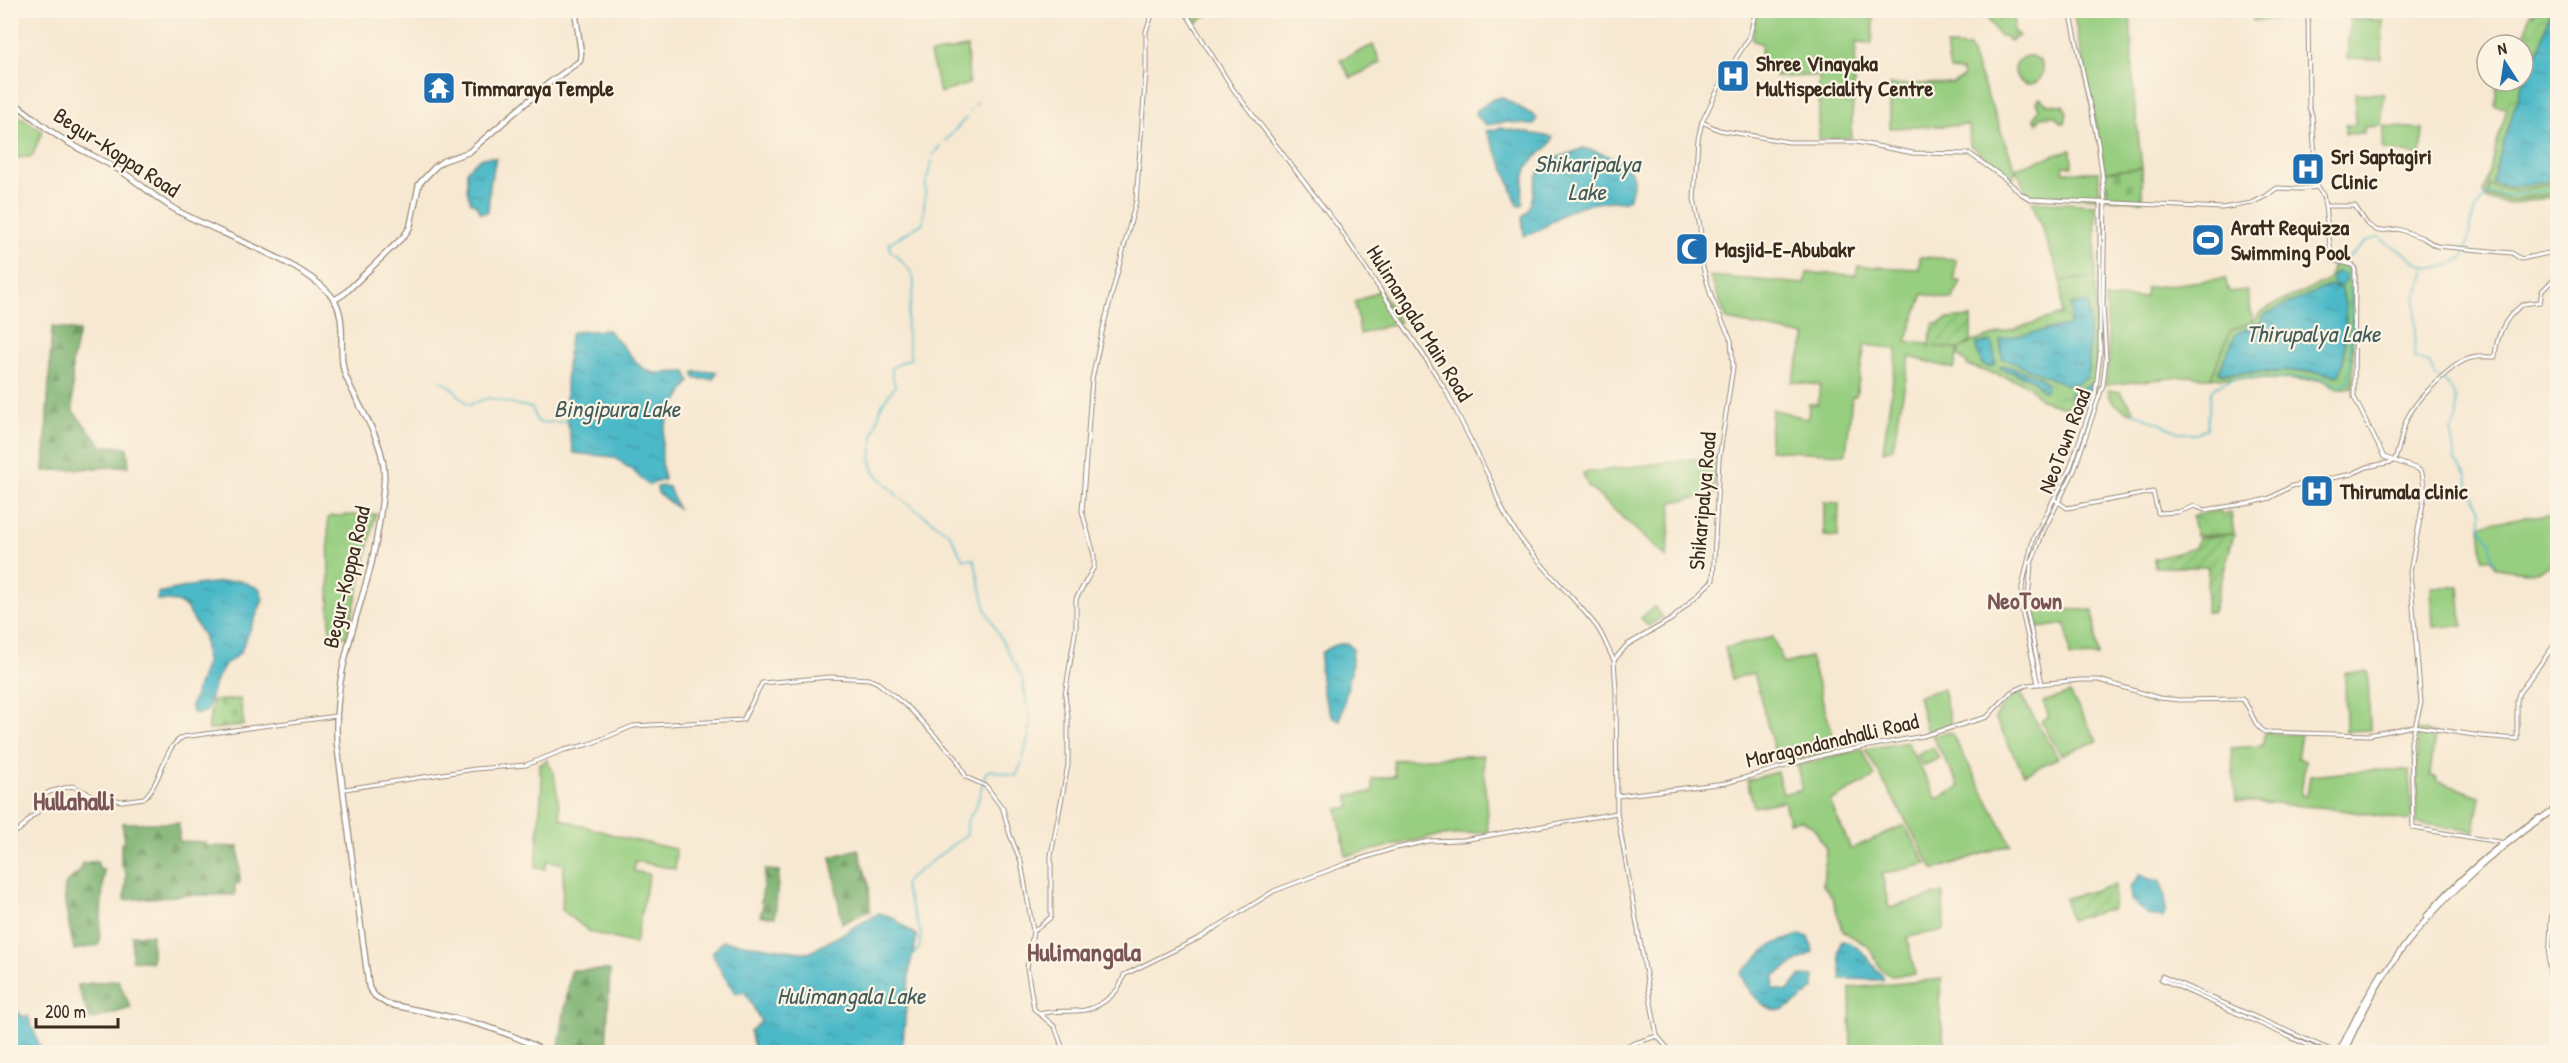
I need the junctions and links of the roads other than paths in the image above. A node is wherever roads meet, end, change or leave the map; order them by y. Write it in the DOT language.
graph roads {
  1 [pos="575,10"];
  2 [pos="1154,10"];
  3 [pos="1184,10"];
  4 [pos="1756,10"];
  5 [pos="2070,10"];
  6 [pos="2308,10"];
  7 [pos="10,100"];
  8 [pos="1702,122"];
  9 [pos="2317,187"];
  10 [pos="2102,202"];
  11 [pos="2325,206"];
  12 [pos="2558,251"];
  13 [pos="2558,275"];
  14 [pos="334,300"];
  15 [pos="2100,354"];
  16 [pos="2106,355"];
  17 [pos="2394,461"];
  18 [pos="2054,499"];
  19 [pos="2059,503"];
  20 [pos="2558,640"];
  21 [pos="1614,660"];
  22 [pos="2040,684"];
  23 [pos="336,716"];
  24 [pos="2414,726"];
  25 [pos="345,789"];
  26 [pos="1617,796"];
  27 [pos="2556,809"];
  28 [pos="1617,813"];
  29 [pos="10,834"];
  30 [pos="2505,843"];
  31 [pos="2558,867"];
  32 [pos="1033,932"];
  33 [pos="1039,1014"];
  34 [pos="1657,1036"];
  35 [pos="546,1053"];
  36 [pos="1064,1053"];
  37 [pos="1608,1053"];
  38 [pos="1671,1053"];
  39 [pos="2323,1053"];
  40 [pos="2339,1053"];
  41 [pos="2557,1053"];
  1 -- 14 [label="main road"];
  2 -- 32 [label="street"];
  3 -- 21 [label="street, Hulimangala Main Road"];
  4 -- 8 [label="street, Shikaripalya Road"];
  5 -- 10 [label="street"];
  6 -- 9 [label="street"];
  7 -- 14 [label="main road, Begur-Koppa Road"];
  8 -- 10 [label="street"];
  8 -- 21 [label="street, Shikaripalya Road"];
  9 -- 10 [label="street"];
  9 -- 11 [label="street"];
  10 -- 15 [label="street, NeoTown Road"];
  10 -- 16 [label="street, NeoTown Road"];
  11 -- 12 [label="street"];
  11 -- 17 [label="street"];
  13 -- 17 [label="street"];
  14 -- 23 [label="main road, Begur-Koppa Road"];
  15 -- 16 [label="street"];
  15 -- 18 [label="street, NeoTown Road"];
  16 -- 19 [label="street, NeoTown Road"];
  17 -- 19 [label="street"];
  17 -- 24 [label="street"];
  18 -- 19 [label="street"];
  18 -- 22 [label="street, NeoTown Road"];
  19 -- 22 [label="street, NeoTown Road"];
  20 -- 24 [label="street"];
  21 -- 26 [label="street"];
  22 -- 24 [label="street, Maragondanahalli Road"];
  22 -- 26 [label="street, Maragondanahalli Road"];
  23 -- 25 [label="main road, Begur-Koppa Road"];
  23 -- 29 [label="street"];
  24 -- 30 [label="street"];
  25 -- 32 [label="street"];
  25 -- 35 [label="main road, Begur-Koppa Road"];
  26 -- 28 [label="street"];
  27 -- 30 [label="main road"];
  27 -- 30 [label="main road"];
  28 -- 33 [label="street"];
  28 -- 34 [label="street"];
  30 -- 40 [label="main road"];
  31 -- 41 [label="street"];
  32 -- 33 [label="street"];
  33 -- 36 [label="street"];
  34 -- 37 [label="street"];
  34 -- 38 [label="street"];
  39 -- 40 [label="street"];
}
